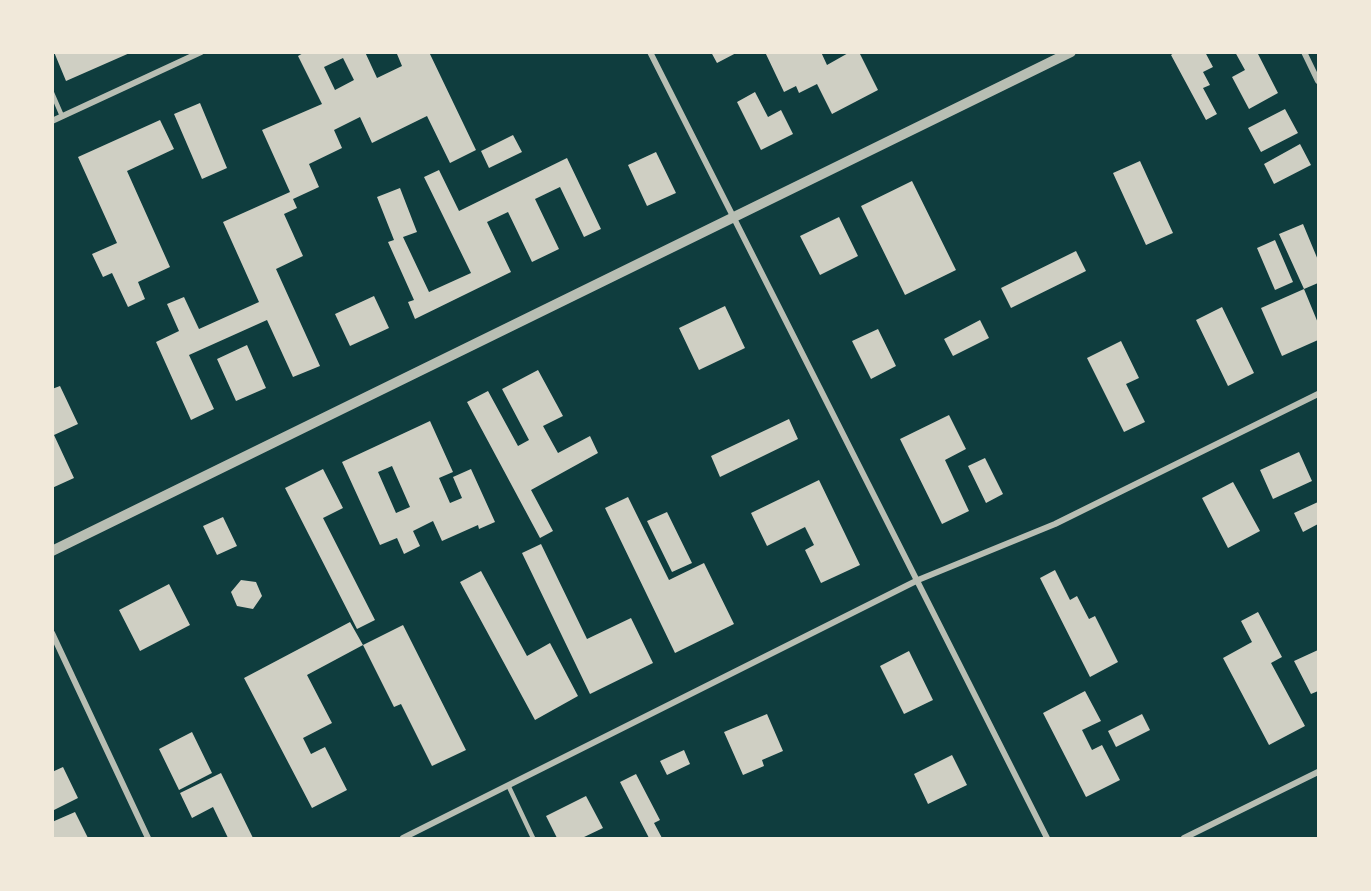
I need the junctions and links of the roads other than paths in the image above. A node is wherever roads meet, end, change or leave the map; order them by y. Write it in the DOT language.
graph roads {
  1 [pos="201,52"];
  2 [pos="650,52"];
  3 [pos="1071,52"];
  4 [pos="1304,52"];
  5 [pos="1318,81"];
  6 [pos="52,93"];
  7 [pos="62,116"];
  8 [pos="52,121"];
  9 [pos="731,218"];
  10 [pos="1318,394"];
  11 [pos="52,551"];
  12 [pos="918,580"];
  13 [pos="52,633"];
  14 [pos="1318,772"];
  15 [pos="509,787"];
  16 [pos="148,838"];
  17 [pos="403,838"];
  18 [pos="533,838"];
  19 [pos="1047,838"];
  20 [pos="1184,838"];
  1 -- 7 [label="street"];
  2 -- 9 [label="street"];
  3 -- 9 [label="street"];
  4 -- 5 [label="street"];
  6 -- 7 [label="lane"];
  7 -- 8 [label="street"];
  9 -- 11 [label="street"];
  9 -- 12 [label="street"];
  10 -- 12 [label="street"];
  12 -- 15 [label="street"];
  12 -- 19 [label="street"];
  13 -- 16 [label="street"];
  14 -- 20 [label="street"];
  15 -- 17 [label="street"];
  15 -- 18 [label="lane"];
}
